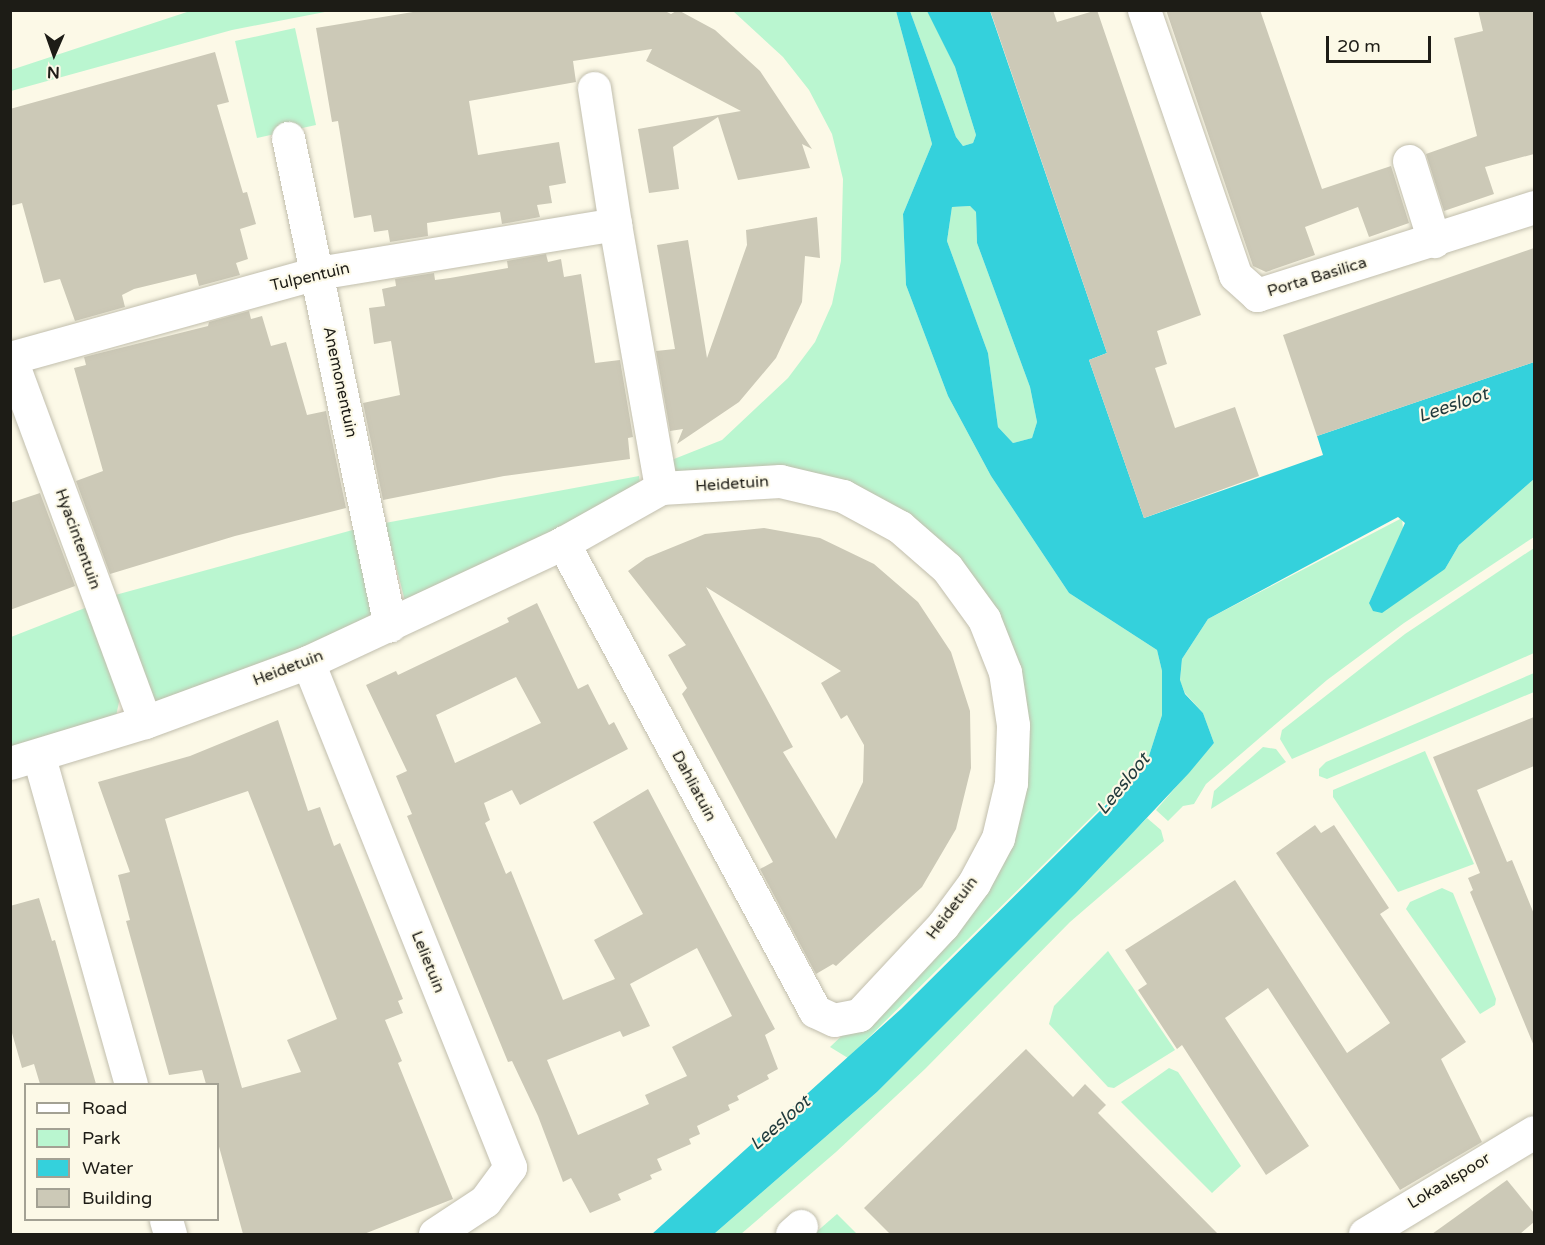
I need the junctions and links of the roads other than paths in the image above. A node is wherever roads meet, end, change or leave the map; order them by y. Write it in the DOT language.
graph roads {
  1 [pos="1144,10"];
  2 [pos="594,88"];
  3 [pos="288,138"];
  4 [pos="1409,161"];
  5 [pos="1534,207"];
  6 [pos="615,224"];
  7 [pos="1434,241"];
  8 [pos="318,273"];
  9 [pos="11,357"];
  10 [pos="661,488"];
  11 [pos="563,543"];
  12 [pos="390,625"];
  13 [pos="308,662"];
  14 [pos="145,722"];
  15 [pos="25,760"];
  16 [pos="834,1020"];
  17 [pos="130,1083"];
  18 [pos="1534,1132"];
  19 [pos="1373,1228"];
  20 [pos="435,1234"];
  1 -- 7 [label="street, Porta Basilica"];
  2 -- 6 [label="street"];
  3 -- 8 [label="street, Anemonentuin"];
  4 -- 7 [label="street"];
  5 -- 7 [label="street, Porta Basilica"];
  6 -- 8 [label="street, Tulpentuin"];
  6 -- 10 [label="street"];
  8 -- 9 [label="street, Tulpentuin"];
  8 -- 12 [label="street, Anemonentuin"];
  9 -- 14 [label="street, Hyacintentuin"];
  10 -- 11 [label="street, Heidetuin"];
  10 -- 16 [label="street, Heidetuin"];
  11 -- 12 [label="street, Heidetuin"];
  11 -- 16 [label="street, Dahliatuin"];
  12 -- 13 [label="street, Heidetuin"];
  13 -- 14 [label="street, Heidetuin"];
  13 -- 20 [label="street, Lelietuin"];
  14 -- 15 [label="street, Heidetuin"];
  15 -- 17 [label="street"];
  18 -- 19 [label="street, Lokaalspoor"];
}
